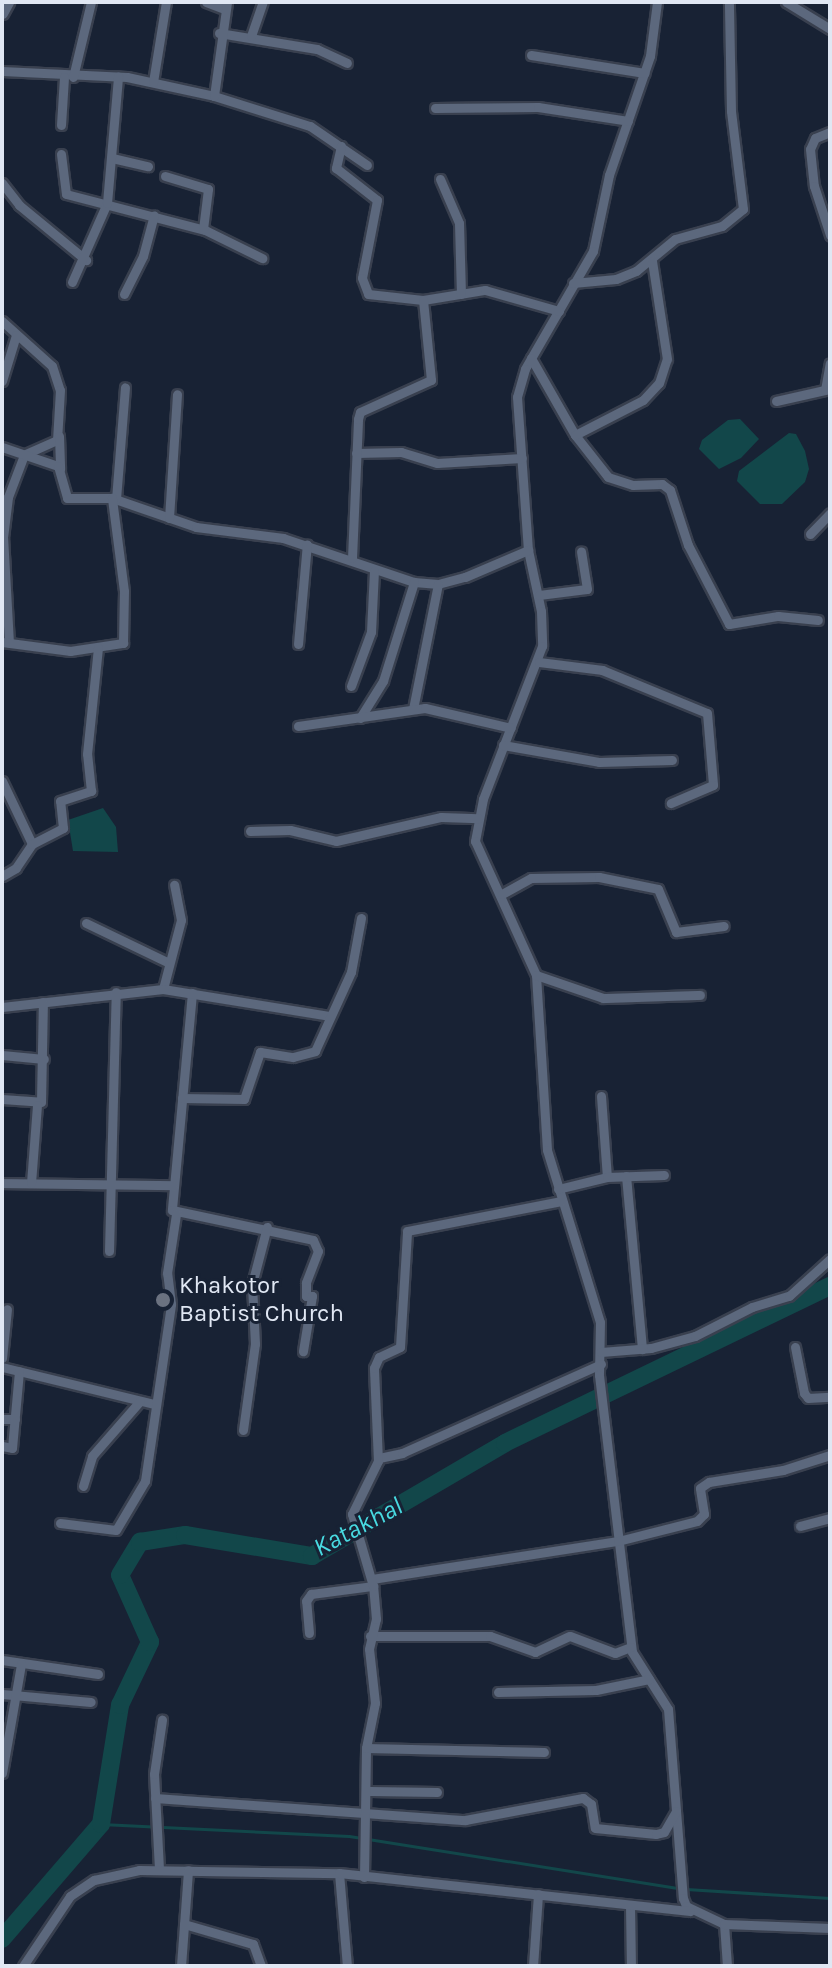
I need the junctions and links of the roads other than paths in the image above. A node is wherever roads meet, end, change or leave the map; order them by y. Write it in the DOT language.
graph roads {
  1 [pos="8,2"];
  2 [pos="91,2"];
  3 [pos="166,2"];
  4 [pos="206,2"];
  5 [pos="263,2"];
  6 [pos="657,2"];
  7 [pos="729,2"];
  8 [pos="786,2"];
  9 [pos="226,5"];
  10 [pos="2,13"];
  11 [pos="830,29"];
  12 [pos="219,33"];
  13 [pos="251,36"];
  14 [pos="531,55"];
  15 [pos="347,63"];
  16 [pos="2,71"];
  17 [pos="645,73"];
  18 [pos="118,76"];
  19 [pos="69,77"];
  20 [pos="153,82"];
  21 [pos="214,96"];
  22 [pos="435,108"];
  23 [pos="628,121"];
  24 [pos="61,125"];
  25 [pos="830,132"];
  26 [pos="341,146"];
  27 [pos="61,154"];
  28 [pos="112,158"];
  29 [pos="367,165"];
  30 [pos="148,166"];
  31 [pos="165,176"];
  32 [pos="440,179"];
  33 [pos="2,183"];
  34 [pos="107,203"];
  35 [pos="154,215"];
  36 [pos="203,229"];
  37 [pos="830,235"];
  38 [pos="262,258"];
  39 [pos="86,260"];
  40 [pos="652,261"];
  41 [pos="72,282"];
  42 [pos="573,283"];
  43 [pos="124,294"];
  44 [pos="461,294"];
  45 [pos="423,300"];
  46 [pos="559,311"];
  47 [pos="2,321"];
  48 [pos="16,335"];
  49 [pos="531,358"];
  50 [pos="830,363"];
  51 [pos="2,381"];
  52 [pos="125,387"];
  53 [pos="177,394"];
  54 [pos="776,401"];
  55 [pos="59,429"];
  56 [pos="575,435"];
  57 [pos="2,447"];
  58 [pos="356,453"];
  59 [pos="24,455"];
  60 [pos="522,458"];
  61 [pos="61,473"];
  62 [pos="114,498"];
  63 [pos="5,502"];
  64 [pos="830,513"];
  65 [pos="169,518"];
  66 [pos="810,534"];
  67 [pos="307,544"];
  68 [pos="528,550"];
  69 [pos="581,551"];
  70 [pos="352,558"];
  71 [pos="374,571"];
  72 [pos="414,582"];
  73 [pos="438,584"];
  74 [pos="539,595"];
  75 [pos="818,620"];
  76 [pos="6,642"];
  77 [pos="298,644"];
  78 [pos="98,648"];
  79 [pos="539,662"];
  80 [pos="351,686"];
  81 [pos="413,709"];
  82 [pos="360,718"];
  83 [pos="298,726"];
  84 [pos="511,728"];
  85 [pos="503,745"];
  86 [pos="672,760"];
  87 [pos="2,781"];
  88 [pos="671,803"];
  89 [pos="478,818"];
  90 [pos="250,831"];
  91 [pos="32,844"];
  92 [pos="2,876"];
  93 [pos="174,885"];
  94 [pos="502,894"];
  95 [pos="361,918"];
  96 [pos="86,923"];
  97 [pos="724,926"];
  98 [pos="167,962"];
  99 [pos="536,975"];
  100 [pos="163,989"];
  101 [pos="116,992"];
  102 [pos="192,993"];
  103 [pos="700,995"];
  104 [pos="43,1002"];
  105 [pos="2,1007"];
  106 [pos="329,1016"];
  107 [pos="2,1055"];
  108 [pos="44,1059"];
  109 [pos="601,1096"];
  110 [pos="182,1098"];
  111 [pos="2,1099"];
  112 [pos="37,1105"];
  113 [pos="664,1175"];
  114 [pos="626,1176"];
  115 [pos="607,1177"];
  116 [pos="2,1183"];
  117 [pos="31,1183"];
  118 [pos="109,1184"];
  119 [pos="173,1185"];
  120 [pos="558,1189"];
  121 [pos="562,1201"];
  122 [pos="176,1214"];
  123 [pos="267,1227"];
  124 [pos="109,1251"];
  125 [pos="830,1259"];
  126 [pos="7,1309"];
  127 [pos="795,1347"];
  128 [pos="642,1349"];
  129 [pos="303,1351"];
  130 [pos="601,1352"];
  131 [pos="2,1358"];
  132 [pos="601,1364"];
  133 [pos="2,1367"];
  134 [pos="19,1371"];
  135 [pos="830,1397"];
  136 [pos="140,1401"];
  137 [pos="154,1404"];
  138 [pos="2,1419"];
  139 [pos="15,1419"];
  140 [pos="243,1430"];
  141 [pos="2,1446"];
  142 [pos="830,1455"];
  143 [pos="379,1458"];
  144 [pos="83,1486"];
  145 [pos="830,1518"];
  146 [pos="60,1523"];
  147 [pos="800,1526"];
  148 [pos="618,1541"];
  149 [pos="372,1583"];
  150 [pos="309,1633"];
  151 [pos="370,1636"];
  152 [pos="631,1647"];
  153 [pos="2,1660"];
  154 [pos="21,1664"];
  155 [pos="98,1674"];
  156 [pos="649,1679"];
  157 [pos="498,1692"];
  158 [pos="2,1694"];
  159 [pos="17,1696"];
  160 [pos="91,1702"];
  161 [pos="162,1720"];
  162 [pos="366,1748"];
  163 [pos="544,1752"];
  164 [pos="2,1773"];
  165 [pos="370,1791"];
  166 [pos="437,1792"];
  167 [pos="155,1802"];
  168 [pos="676,1810"];
  169 [pos="368,1816"];
  170 [pos="159,1869"];
  171 [pos="188,1870"];
  172 [pos="339,1873"];
  173 [pos="364,1877"];
  174 [pos="538,1894"];
  175 [pos="630,1905"];
  176 [pos="698,1911"];
  177 [pos="184,1924"];
  178 [pos="724,1924"];
  179 [pos="830,1928"];
  180 [pos="23,1966"];
  181 [pos="181,1966"];
  182 [pos="261,1966"];
  183 [pos="347,1966"];
  184 [pos="533,1966"];
  185 [pos="631,1966"];
  186 [pos="727,1966"];
  1 -- 10 [label="street"];
  2 -- 19 [label="street"];
  3 -- 20 [label="street"];
  4 -- 9 [label="street"];
  5 -- 13 [label="street"];
  6 -- 17 [label="street"];
  7 -- 40 [label="street"];
  8 -- 11 [label="street"];
  9 -- 12 [label="street"];
  12 -- 13 [label="street"];
  12 -- 21 [label="street"];
  13 -- 15 [label="street"];
  14 -- 17 [label="street"];
  16 -- 19 [label="street"];
  17 -- 23 [label="street"];
  18 -- 19 [label="street"];
  18 -- 20 [label="street"];
  18 -- 28 [label="street"];
  19 -- 24 [label="street"];
  20 -- 21 [label="street"];
  21 -- 26 [label="street"];
  22 -- 23 [label="street"];
  23 -- 42 [label="street"];
  25 -- 37 [label="street"];
  26 -- 29 [label="street"];
  26 -- 45 [label="street"];
  27 -- 34 [label="street"];
  28 -- 30 [label="street"];
  28 -- 34 [label="street"];
  31 -- 36 [label="street"];
  32 -- 44 [label="street"];
  33 -- 39 [label="street"];
  34 -- 35 [label="street"];
  34 -- 39 [label="street"];
  35 -- 36 [label="street"];
  35 -- 43 [label="street"];
  36 -- 38 [label="street"];
  39 -- 41 [label="street"];
  40 -- 42 [label="street"];
  40 -- 56 [label="street"];
  42 -- 46 [label="street"];
  44 -- 45 [label="street"];
  44 -- 46 [label="street"];
  45 -- 58 [label="street"];
  46 -- 49 [label="street"];
  47 -- 48 [label="street"];
  48 -- 51 [label="street"];
  48 -- 55 [label="street"];
  49 -- 56 [label="street"];
  49 -- 60 [label="street"];
  50 -- 54 [label="street"];
  52 -- 62 [label="street"];
  53 -- 65 [label="street"];
  55 -- 59 [label="street"];
  55 -- 61 [label="street"];
  56 -- 75 [label="street"];
  57 -- 59 [label="street"];
  58 -- 60 [label="street"];
  58 -- 70 [label="street"];
  59 -- 61 [label="street"];
  59 -- 63 [label="street"];
  60 -- 68 [label="street"];
  61 -- 62 [label="street"];
  62 -- 65 [label="street"];
  62 -- 78 [label="street"];
  63 -- 76 [label="street"];
  64 -- 66 [label="street"];
  65 -- 67 [label="street"];
  67 -- 70 [label="street"];
  67 -- 77 [label="street"];
  68 -- 73 [label="street"];
  68 -- 74 [label="street"];
  69 -- 74 [label="street"];
  70 -- 71 [label="street"];
  71 -- 72 [label="street"];
  71 -- 80 [label="street"];
  72 -- 73 [label="street"];
  72 -- 82 [label="street"];
  73 -- 81 [label="street"];
  74 -- 79 [label="street"];
  76 -- 78 [label="street"];
  78 -- 91 [label="street"];
  79 -- 84 [label="street"];
  79 -- 88 [label="street"];
  81 -- 82 [label="street"];
  81 -- 84 [label="street"];
  82 -- 83 [label="street"];
  84 -- 85 [label="street"];
  85 -- 86 [label="street"];
  85 -- 89 [label="street"];
  87 -- 91 [label="street"];
  89 -- 90 [label="street"];
  89 -- 94 [label="street"];
  91 -- 92 [label="street"];
  93 -- 98 [label="street"];
  94 -- 97 [label="street"];
  94 -- 99 [label="street"];
  95 -- 106 [label="street"];
  96 -- 98 [label="street"];
  98 -- 100 [label="street"];
  99 -- 103 [label="street"];
  99 -- 120 [label="street"];
  100 -- 101 [label="street"];
  100 -- 102 [label="street"];
  101 -- 104 [label="street"];
  101 -- 118 [label="street"];
  102 -- 106 [label="street"];
  102 -- 110 [label="street"];
  104 -- 105 [label="street"];
  104 -- 108 [label="street"];
  106 -- 110 [label="street"];
  107 -- 108 [label="street"];
  108 -- 112 [label="street"];
  109 -- 115 [label="street"];
  110 -- 119 [label="street"];
  111 -- 112 [label="street"];
  112 -- 117 [label="street"];
  113 -- 114 [label="street"];
  114 -- 115 [label="street"];
  114 -- 128 [label="street"];
  115 -- 120 [label="street"];
  116 -- 117 [label="street"];
  117 -- 118 [label="street"];
  118 -- 119 [label="street"];
  118 -- 124 [label="street"];
  119 -- 122 [label="street"];
  120 -- 121 [label="street"];
  121 -- 130 [label="street"];
  121 -- 143 [label="street"];
  122 -- 123 [label="street"];
  122 -- 137 [label="street"];
  123 -- 129 [label="street"];
  123 -- 140 [label="street"];
  125 -- 128 [label="street"];
  126 -- 131 [label="street"];
  127 -- 135 [label="street"];
  128 -- 130 [label="street"];
  130 -- 132 [label="street"];
  132 -- 143 [label="street"];
  132 -- 148 [label="street"];
  133 -- 134 [label="street"];
  134 -- 136 [label="street"];
  134 -- 139 [label="street"];
  136 -- 137 [label="street"];
  136 -- 144 [label="street"];
  137 -- 146 [label="street"];
  138 -- 139 [label="street"];
  139 -- 141 [label="street"];
  142 -- 148 [label="street"];
  143 -- 149 [label="street"];
  145 -- 147 [label="street"];
  148 -- 149 [label="street"];
  148 -- 152 [label="street"];
  149 -- 150 [label="street"];
  149 -- 151 [label="street"];
  151 -- 152 [label="street"];
  151 -- 162 [label="street"];
  152 -- 156 [label="street"];
  153 -- 154 [label="street"];
  154 -- 155 [label="street"];
  154 -- 159 [label="street"];
  156 -- 157 [label="street"];
  156 -- 168 [label="street"];
  158 -- 159 [label="street"];
  159 -- 160 [label="street"];
  159 -- 164 [label="street"];
  161 -- 167 [label="street"];
  162 -- 163 [label="street"];
  162 -- 165 [label="street"];
  165 -- 166 [label="street"];
  165 -- 169 [label="street"];
  167 -- 169 [label="street"];
  167 -- 170 [label="street"];
  168 -- 169 [label="street"];
  168 -- 176 [label="street"];
  169 -- 173 [label="street"];
  170 -- 171 [label="street"];
  170 -- 180 [label="street"];
  171 -- 172 [label="street"];
  171 -- 177 [label="street"];
  172 -- 173 [label="street"];
  172 -- 183 [label="street"];
  173 -- 174 [label="street"];
  174 -- 175 [label="street"];
  174 -- 184 [label="street"];
  175 -- 176 [label="street"];
  175 -- 185 [label="street"];
  176 -- 178 [label="street"];
  177 -- 181 [label="street"];
  177 -- 182 [label="street"];
  178 -- 179 [label="street"];
  178 -- 186 [label="street"];
}
